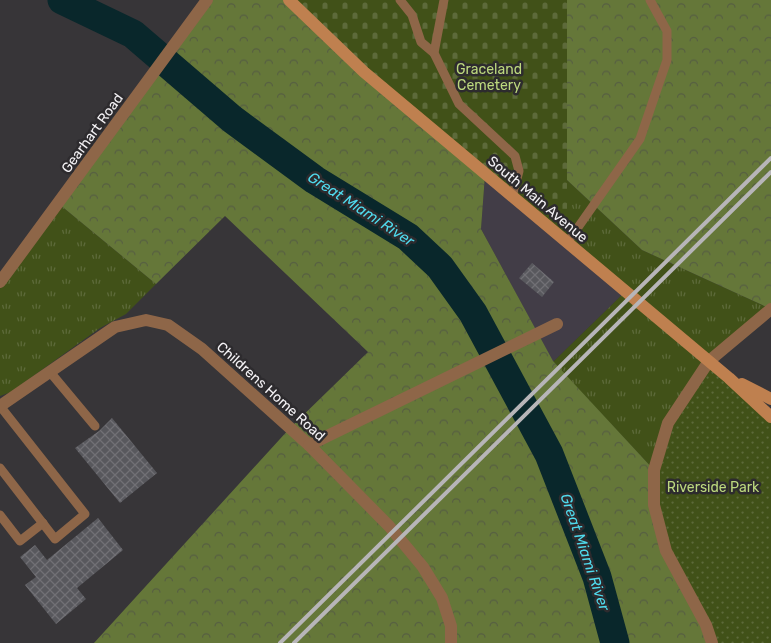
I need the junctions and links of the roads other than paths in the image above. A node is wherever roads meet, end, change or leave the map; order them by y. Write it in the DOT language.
graph roads {
  1 [pos="207,0"];
  2 [pos="288,0"];
  3 [pos="400,0"];
  4 [pos="444,0"];
  5 [pos="650,0"];
  6 [pos="434,53"];
  7 [pos="512,197"];
  8 [pos="567,243"];
  9 [pos="0,282"];
  10 [pos="771,309"];
  11 [pos="557,324"];
  12 [pos="709,361"];
  13 [pos="50,372"];
  14 [pos="729,378"];
  15 [pos="771,399"];
  16 [pos="0,406"];
  17 [pos="771,417"];
  18 [pos="94,426"];
  19 [pos="310,445"];
  20 [pos="0,468"];
  21 [pos="0,515"];
  22 [pos="43,523"];
  23 [pos="451,643"];
  24 [pos="712,643"];
  1 -- 9 [label="street, Gearhart Road"];
  2 -- 7 [label="main road, South Main Avenue"];
  3 -- 6 [label="lane"];
  4 -- 6 [label="lane"];
  5 -- 8 [label="lane"];
  6 -- 7 [label="lane"];
  7 -- 8 [label="main road, South Main Avenue"];
  8 -- 12 [label="main road, South Main Avenue"];
  10 -- 12 [label="street"];
  11 -- 19 [label="street"];
  12 -- 14 [label="main road, South Main Avenue"];
  12 -- 24 [label="street"];
  13 -- 16 [label="street, Childrens Home Road"];
  13 -- 18 [label="lane"];
  13 -- 19 [label="street, Childrens Home Road"];
  14 -- 15 [label="main road"];
  14 -- 17 [label="main road, South Main Avenue"];
  16 -- 22 [label="lane"];
  19 -- 23 [label="street, Childrens Home Road"];
  20 -- 22 [label="lane"];
  21 -- 22 [label="lane"];
}
